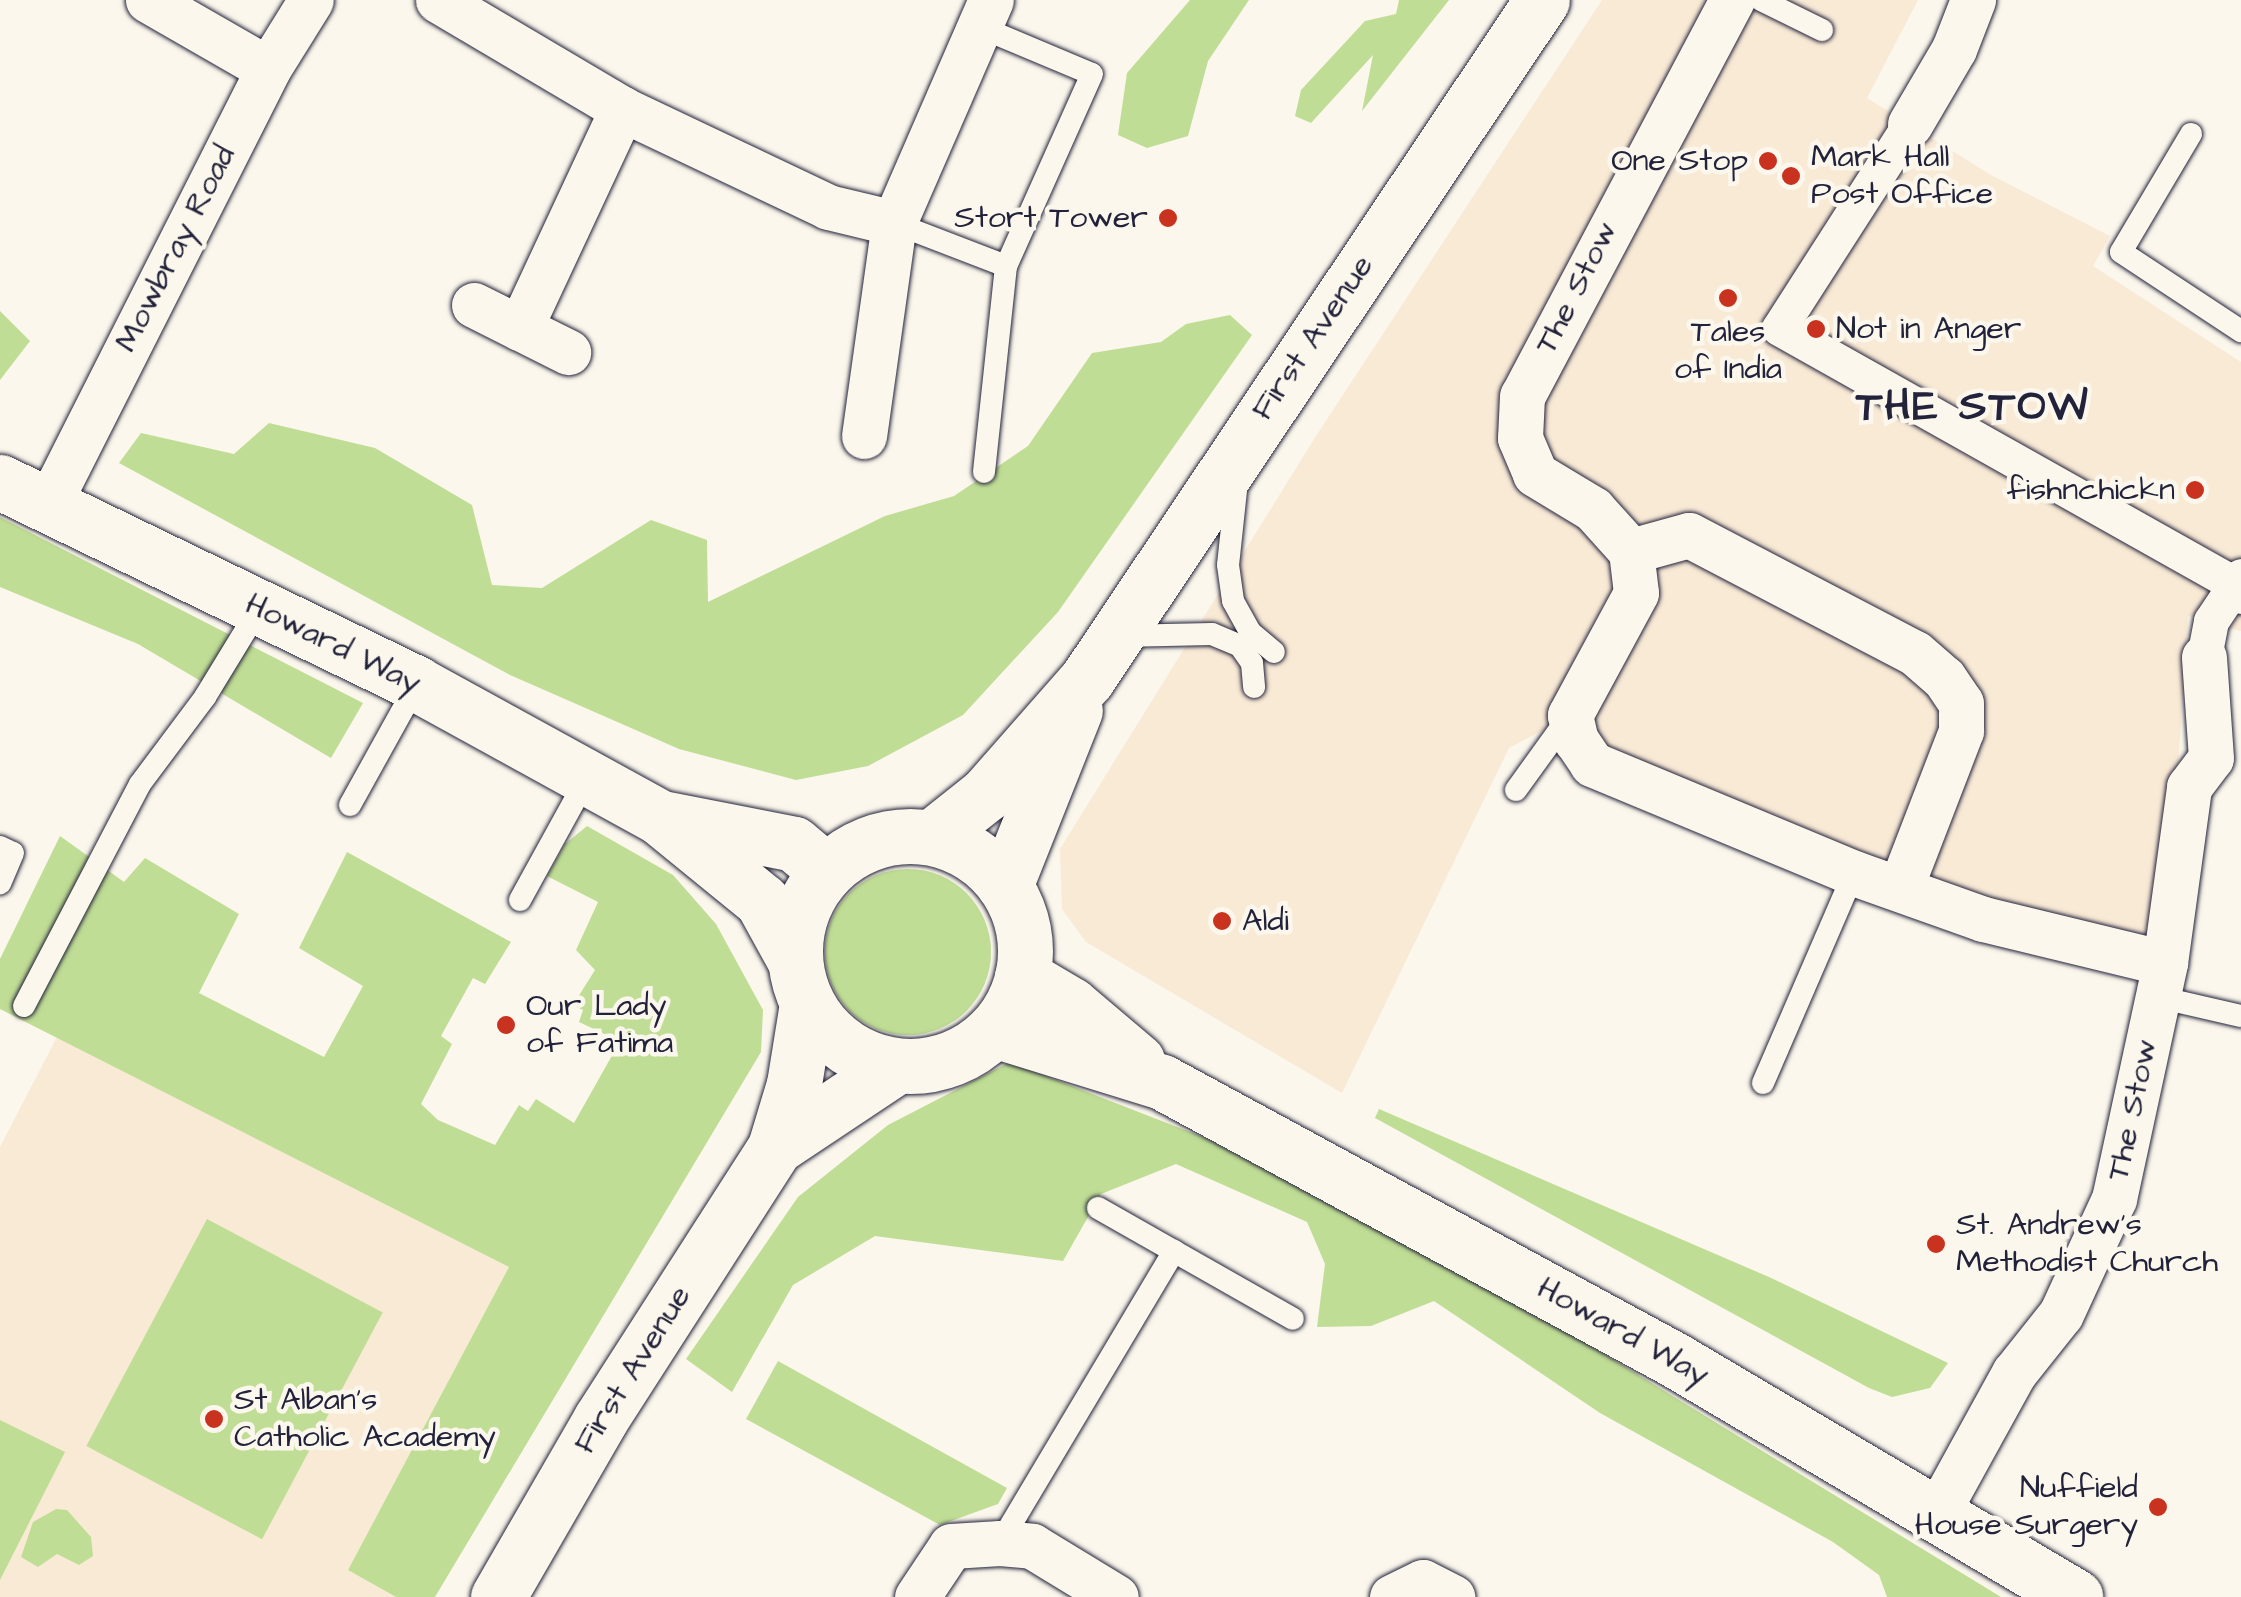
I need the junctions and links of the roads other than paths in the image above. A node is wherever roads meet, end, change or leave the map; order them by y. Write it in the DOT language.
graph roads {
  1 [pos="148,0"];
  2 [pos="311,0"];
  3 [pos="438,0"];
  4 [pos="1542,0"];
  5 [pos="1732,0"];
  6 [pos="1761,0"];
  7 [pos="1974,0"];
  8 [pos="985,13"];
  9 [pos="1822,30"];
  10 [pos="268,69"];
  11 [pos="622,109"];
  12 [pos="1910,124"];
  13 [pos="2191,134"];
  14 [pos="894,223"];
  15 [pos="1006,266"];
  16 [pos="474,305"];
  17 [pos="520,328"];
  18 [pos="2241,331"];
  19 [pos="568,352"];
  20 [pos="864,436"];
  21 [pos="1240,447"];
  22 [pos="984,472"];
  23 [pos="0,482"];
  24 [pos="49,503"];
  25 [pos="1631,551"];
  26 [pos="2239,586"];
  27 [pos="260,608"];
  28 [pos="1274,652"];
  29 [pos="1101,657"];
  30 [pos="2204,657"];
  31 [pos="416,684"];
  32 [pos="1254,686"];
  33 [pos="1570,715"];
  34 [pos="2226,752"];
  35 [pos="586,780"];
  36 [pos="1516,790"];
  37 [pos="350,805"];
  38 [pos="659,817"];
  39 [pos="932,838"];
  40 [pos="0,846"];
  41 [pos="826,871"];
  42 [pos="1854,874"];
  43 [pos="0,882"];
  44 [pos="1006,886"];
  45 [pos="1900,889"];
  46 [pos="520,900"];
  47 [pos="1022,976"];
  48 [pos="2162,980"];
  49 [pos="801,982"];
  50 [pos="24,1006"];
  51 [pos="2241,1016"];
  52 [pos="994,1030"];
  53 [pos="897,1066"];
  54 [pos="1162,1082"];
  55 [pos="1763,1082"];
  56 [pos="775,1148"];
  57 [pos="1098,1208"];
  58 [pos="1174,1251"];
  59 [pos="1293,1319"];
  60 [pos="1938,1511"];
  61 [pos="1000,1543"];
  62 [pos="498,1597"];
  63 [pos="918,1597"];
  64 [pos="1116,1597"];
  65 [pos="1392,1597"];
  66 [pos="1452,1597"];
  67 [pos="2075,1597"];
  1 -- 10 [label="street"];
  2 -- 10 [label="street, Mowbray Road"];
  3 -- 11 [label="street"];
  4 -- 21 [label="street, First Avenue"];
  5 -- 25 [label="street, The Stow"];
  6 -- 9 [label="lane"];
  7 -- 12 [label="street"];
  8 -- 14 [label="street"];
  8 -- 15 [label="lane"];
  10 -- 24 [label="street, Mowbray Road"];
  11 -- 14 [label="street"];
  11 -- 17 [label="street"];
  12 -- 26 [label="street"];
  13 -- 18 [label="lane"];
  14 -- 15 [label="lane"];
  14 -- 20 [label="street"];
  15 -- 22 [label="lane"];
  16 -- 17 [label="street"];
  17 -- 19 [label="street"];
  21 -- 28 [label="lane"];
  21 -- 29 [label="street, First Avenue"];
  23 -- 24 [label="street, Howard Way"];
  24 -- 27 [label="street, Howard Way"];
  25 -- 33 [label="street"];
  25 -- 45 [label="street"];
  26 -- 30 [label="street"];
  27 -- 31 [label="street, Howard Way"];
  27 -- 50 [label="lane"];
  29 -- 32 [label="lane"];
  29 -- 39 [label="street, First Avenue"];
  29 -- 44 [label="street, First Avenue"];
  30 -- 34 [label="street, The Stow"];
  31 -- 35 [label="street, Howard Way"];
  31 -- 37 [label="lane"];
  33 -- 36 [label="lane"];
  33 -- 42 [label="street"];
  34 -- 48 [label="street, The Stow"];
  35 -- 38 [label="street, Howard Way"];
  35 -- 46 [label="lane"];
  38 -- 41 [label="street, Howard Way"];
  38 -- 49 [label="street, Howard Way"];
  39 -- 41 [label="street"];
  39 -- 44 [label="street"];
  40 -- 43 [label="lane"];
  41 -- 49 [label="street"];
  42 -- 45 [label="street"];
  42 -- 55 [label="lane"];
  44 -- 47 [label="street"];
  45 -- 48 [label="street"];
  47 -- 52 [label="street"];
  47 -- 54 [label="street, Howard Way"];
  48 -- 51 [label="lane"];
  48 -- 60 [label="street, The Stow"];
  49 -- 53 [label="street"];
  49 -- 56 [label="street, First Avenue"];
  52 -- 53 [label="street"];
  52 -- 54 [label="street, Howard Way"];
  53 -- 56 [label="street, First Avenue"];
  54 -- 60 [label="street, Howard Way"];
  56 -- 62 [label="street, First Avenue"];
  57 -- 58 [label="lane"];
  58 -- 59 [label="lane"];
  58 -- 61 [label="lane"];
  60 -- 67 [label="street, Howard Way"];
  61 -- 63 [label="street"];
  61 -- 64 [label="street"];
  65 -- 66 [label="street"];
}
